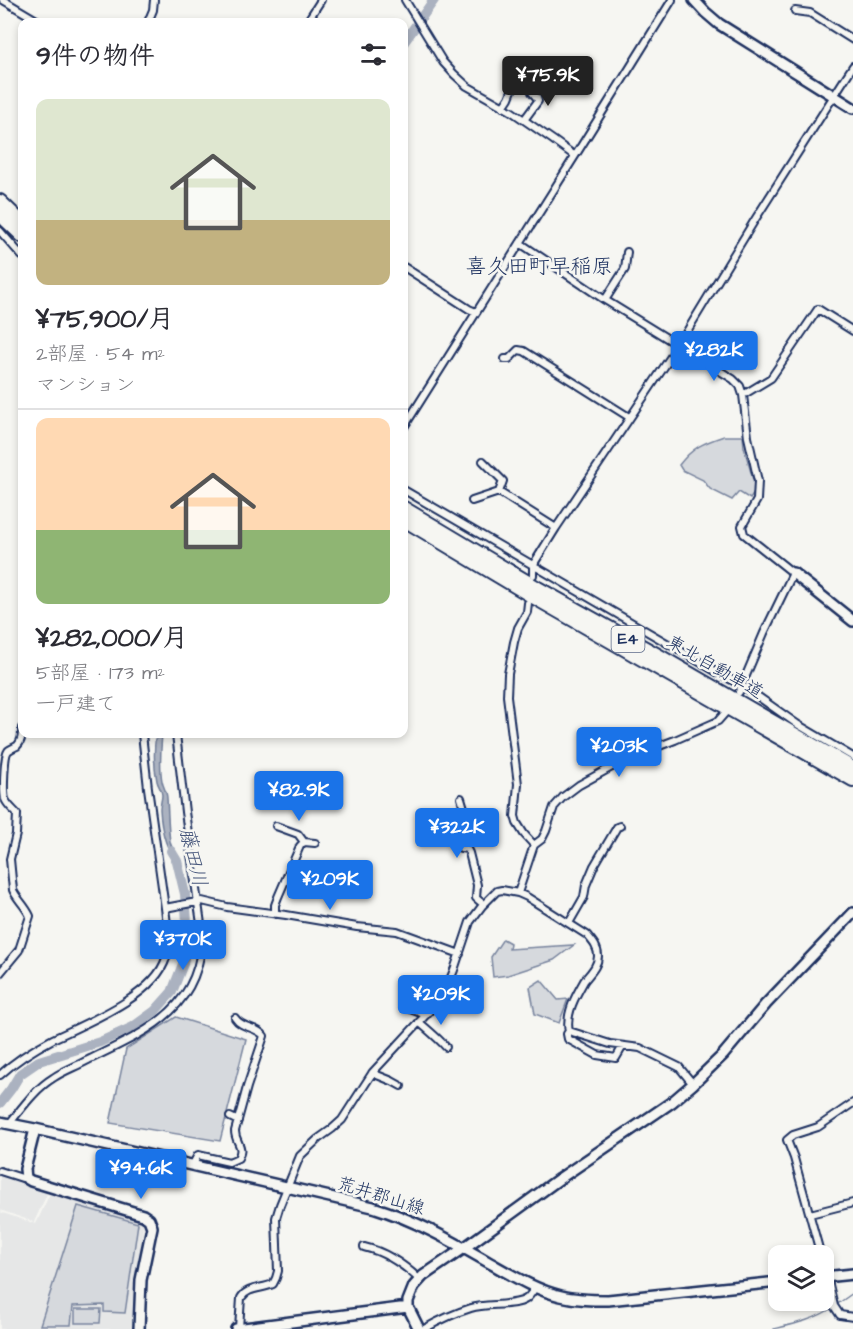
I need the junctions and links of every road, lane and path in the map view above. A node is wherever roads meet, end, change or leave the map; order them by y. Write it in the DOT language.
graph roads {
  1 [pos="3,0"];
  2 [pos="154,0"];
  3 [pos="321,0"];
  4 [pos="672,0"];
  5 [pos="694,0"];
  6 [pos="405,1"];
  7 [pos="795,11"];
  8 [pos="33,18"];
  9 [pos="150,18"];
  10 [pos="310,18"];
  11 [pos="853,40"];
  12 [pos="853,66"];
  13 [pos="510,84"];
  14 [pos="532,92"];
  15 [pos="834,97"];
  16 [pos="503,107"];
  17 [pos="853,108"];
  18 [pos="524,120"];
  19 [pos="575,156"];
  20 [pos="0,201"];
  21 [pos="0,215"];
  22 [pos="18,218"];
  23 [pos="0,231"];
  24 [pos="18,232"];
  25 [pos="520,243"];
  26 [pos="18,251"];
  27 [pos="627,252"];
  28 [pos="408,270"];
  29 [pos="605,300"];
  30 [pos="476,312"];
  31 [pos="853,332"];
  32 [pos="678,346"];
  33 [pos="505,359"];
  34 [pos="743,395"];
  35 [pos="629,417"];
  36 [pos="408,421"];
  37 [pos="483,461"];
  38 [pos="408,492"];
  39 [pos="499,492"];
  40 [pos="472,501"];
  41 [pos="408,510"];
  42 [pos="408,522"];
  43 [pos="556,528"];
  44 [pos="533,565"];
  45 [pos="793,573"];
  46 [pos="533,575"];
  47 [pos="528,603"];
  48 [pos="853,621"];
  49 [pos="741,689"];
  50 [pos="724,713"];
  51 [pos="22,738"];
  52 [pos="142,738"];
  53 [pos="176,738"];
  54 [pos="853,757"];
  55 [pos="853,768"];
  56 [pos="853,780"];
  57 [pos="461,798"];
  58 [pos="276,826"];
  59 [pos="620,826"];
  60 [pos="304,842"];
  61 [pos="315,843"];
  62 [pos="534,845"];
  63 [pos="518,893"];
  64 [pos="198,902"];
  65 [pos="483,904"];
  66 [pos="168,907"];
  67 [pos="853,913"];
  68 [pos="275,914"];
  69 [pos="569,923"];
  70 [pos="460,954"];
  71 [pos="0,973"];
  72 [pos="405,1007"];
  73 [pos="426,1015"];
  74 [pos="235,1018"];
  75 [pos="419,1022"];
  76 [pos="569,1031"];
  77 [pos="623,1046"];
  78 [pos="446,1047"];
  79 [pos="372,1074"];
  80 [pos="0,1075"];
  81 [pos="693,1084"];
  82 [pos="401,1086"];
  83 [pos="853,1103"];
  84 [pos="230,1117"];
  85 [pos="238,1121"];
  86 [pos="4,1123"];
  87 [pos="35,1129"];
  88 [pos="192,1166"];
  89 [pos="0,1171"];
  90 [pos="26,1178"];
  91 [pos="288,1188"];
  92 [pos="853,1203"];
  93 [pos="810,1215"];
  94 [pos="818,1245"];
  95 [pos="364,1247"];
  96 [pos="464,1248"];
  97 [pos="853,1274"];
  98 [pos="834,1276"];
  99 [pos="419,1280"];
  100 [pos="768,1283"];
  101 [pos="535,1288"];
  102 [pos="834,1306"];
  103 [pos="408,1307"];
  104 [pos="853,1317"];
  105 [pos="139,1329"];
  106 [pos="237,1329"];
  107 [pos="419,1329"];
  108 [pos="424,1329"];
  1 -- 8 [label="street"];
  2 -- 9 [label="street"];
  3 -- 10 [label="street"];
  4 -- 19 [label="street"];
  5 -- 15 [label="street"];
  6 -- 16 [label="street"];
  7 -- 11 [label="street"];
  12 -- 15 [label="street"];
  13 -- 16 [label="street"];
  14 -- 18 [label="street"];
  15 -- 17 [label="street"];
  15 -- 32 [label="street"];
  16 -- 18 [label="street"];
  18 -- 19 [label="street"];
  19 -- 25 [label="street"];
  20 -- 22 [label="highway"];
  21 -- 24 [label="highway"];
  23 -- 26 [label="street"];
  25 -- 29 [label="street"];
  25 -- 30 [label="street"];
  27 -- 29 [label="street"];
  28 -- 30 [label="street"];
  29 -- 32 [label="street"];
  30 -- 36 [label="street"];
  31 -- 34 [label="street"];
  32 -- 34 [label="street"];
  32 -- 35 [label="street"];
  33 -- 35 [label="street"];
  34 -- 45 [label="street"];
  35 -- 43 [label="street"];
  37 -- 39 [label="street"];
  38 -- 44 [label="street"];
  39 -- 40 [label="street"];
  39 -- 43 [label="street"];
  41 -- 55 [label="highway, 東北自動車道 / E4"];
  42 -- 56 [label="highway, 東北自動車道 / E4"];
  43 -- 44 [label="street"];
  44 -- 46 [label="street"];
  44 -- 49 [label="street"];
  45 -- 48 [label="street"];
  45 -- 49 [label="street"];
  47 -- 62 [label="street"];
  49 -- 54 [label="street"];
  50 -- 62 [label="street"];
  51 -- 71 [label="street"];
  52 -- 66 [label="street"];
  53 -- 64 [label="street"];
  57 -- 65 [label="street"];
  58 -- 60 [label="street"];
  59 -- 69 [label="street"];
  60 -- 61 [label="street"];
  60 -- 68 [label="street"];
  62 -- 63 [label="street"];
  63 -- 65 [label="street"];
  63 -- 69 [label="street"];
  64 -- 66 [label="street"];
  64 -- 68 [label="street"];
  64 -- 86 [label="street"];
  65 -- 70 [label="street"];
  66 -- 80 [label="street"];
  67 -- 81 [label="street"];
  68 -- 70 [label="street"];
  69 -- 76 [label="street"];
  70 -- 73 [label="street"];
  72 -- 73 [label="street"];
  73 -- 75 [label="street"];
  74 -- 85 [label="street"];
  75 -- 78 [label="street"];
  75 -- 79 [label="street"];
  76 -- 77 [label="street"];
  76 -- 77 [label="street"];
  77 -- 81 [label="street"];
  79 -- 82 [label="street"];
  79 -- 91 [label="street"];
  81 -- 96 [label="street"];
  83 -- 93 [label="street"];
  84 -- 85 [label="street"];
  85 -- 88 [label="street"];
  86 -- 87 [label="street, 荒井郡山線"];
  87 -- 88 [label="street, 荒井郡山線"];
  87 -- 90 [label="street"];
  88 -- 91 [label="street, 荒井郡山線"];
  89 -- 90 [label="street"];
  90 -- 105 [label="street"];
  91 -- 96 [label="street, 荒井郡山線"];
  91 -- 106 [label="street"];
  92 -- 93 [label="street"];
  93 -- 94 [label="street"];
  95 -- 99 [label="street"];
  96 -- 99 [label="street"];
  96 -- 101 [label="street, 荒井郡山線"];
  97 -- 98 [label="street"];
  99 -- 103 [label="street"];
  100 -- 101 [label="street, 荒井郡山線"];
  101 -- 108 [label="street"];
  102 -- 104 [label="street"];
  103 -- 106 [label="street"];
  103 -- 107 [label="street"];
}
